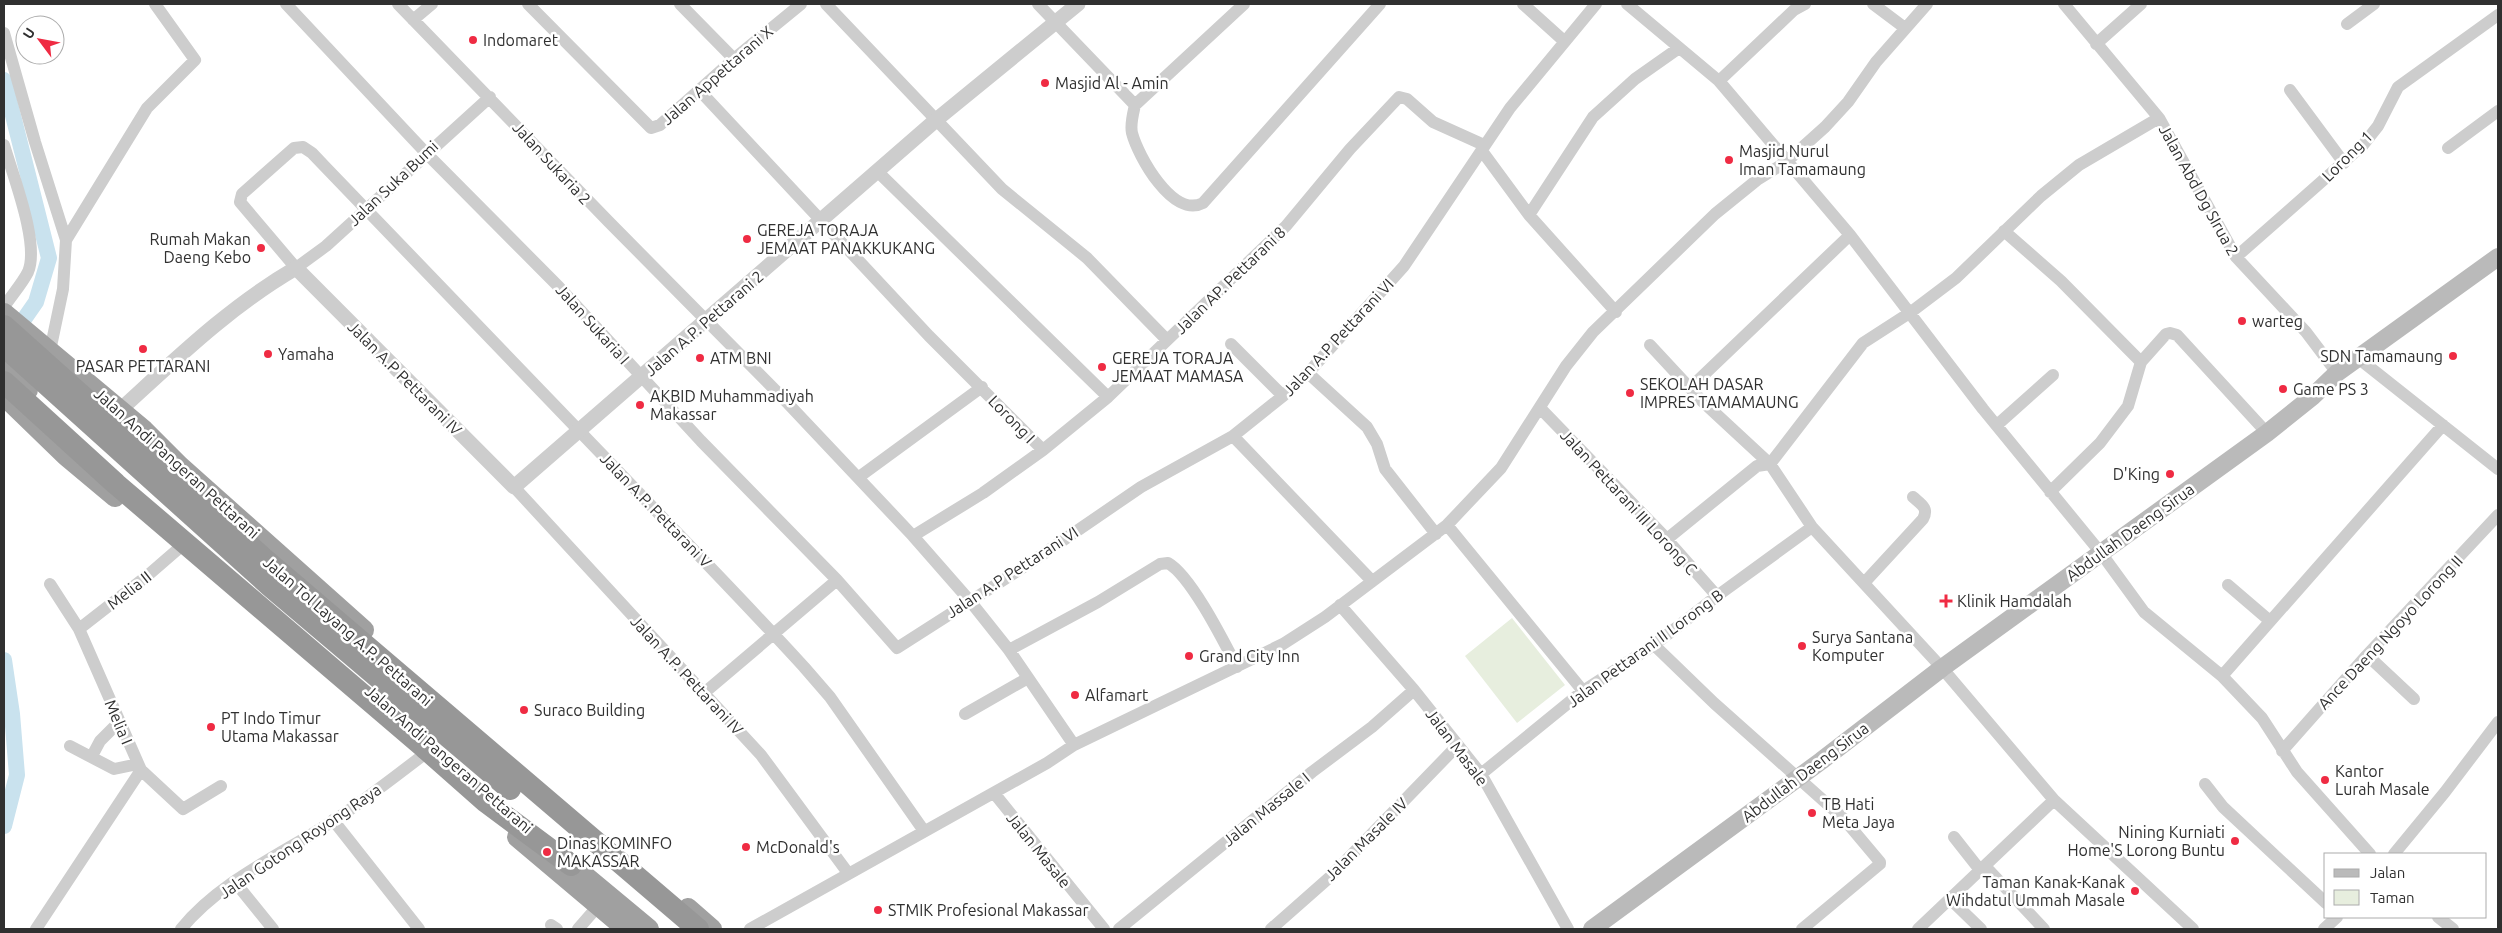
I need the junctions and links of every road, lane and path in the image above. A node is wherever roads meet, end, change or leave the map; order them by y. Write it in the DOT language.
graph roads {
  1 [pos="155,4"];
  2 [pos="286,4"];
  3 [pos="398,4"];
  4 [pos="432,4"];
  5 [pos="528,4"];
  6 [pos="680,4"];
  7 [pos="801,4"];
  8 [pos="826,4"];
  9 [pos="1038,4"];
  10 [pos="1078,4"];
  11 [pos="1244,4"];
  12 [pos="1380,4"];
  13 [pos="1524,4"];
  14 [pos="1596,4"];
  15 [pos="1627,4"];
  16 [pos="1805,4"];
  17 [pos="1873,4"];
  18 [pos="1928,4"];
  19 [pos="2064,4"];
  20 [pos="2141,4"];
  21 [pos="2374,4"];
  22 [pos="2498,15"];
  23 [pos="413,20"];
  24 [pos="1057,23"];
  25 [pos="2346,24"];
  26 [pos="1904,28"];
  27 [pos="4,33"];
  28 [pos="1564,41"];
  29 [pos="2096,44"];
  30 [pos="1679,48"];
  31 [pos="734,58"];
  32 [pos="1719,81"];
  33 [pos="700,90"];
  34 [pos="2290,90"];
  35 [pos="490,97"];
  36 [pos="1135,106"];
  37 [pos="2498,111"];
  38 [pos="2159,118"];
  39 [pos="936,120"];
  40 [pos="4,145"];
  41 [pos="1483,148"];
  42 [pos="2448,148"];
  43 [pos="426,153"];
  44 [pos="1786,162"];
  45 [pos="2344,163"];
  46 [pos="877,171"];
  47 [pos="365,208"];
  48 [pos="1529,215"];
  49 [pos="822,222"];
  50 [pos="2004,231"];
  51 [pos="1850,235"];
  52 [pos="66,240"];
  53 [pos="2236,257"];
  54 [pos="2498,257"];
  55 [pos="296,268"];
  56 [pos="1616,312"];
  57 [pos="1910,312"];
  58 [pos="4,315"];
  59 [pos="707,321"];
  60 [pos="1167,340"];
  61 [pos="1231,344"];
  62 [pos="4,346"];
  63 [pos="1650,346"];
  64 [pos="47,349"];
  65 [pos="2358,358"];
  66 [pos="2141,362"];
  67 [pos="1308,372"];
  68 [pos="2337,373"];
  69 [pos="2053,375"];
  70 [pos="6,376"];
  71 [pos="641,377"];
  72 [pos="982,387"];
  73 [pos="1690,388"];
  74 [pos="4,396"];
  75 [pos="1283,396"];
  76 [pos="1108,397"];
  77 [pos="1541,409"];
  78 [pos="120,410"];
  79 [pos="1997,425"];
  80 [pos="2443,425"];
  81 [pos="579,430"];
  82 [pos="2267,433"];
  83 [pos="1233,436"];
  84 [pos="1043,450"];
  85 [pos="1770,464"];
  86 [pos="2498,469"];
  87 [pos="859,477"];
  88 [pos="514,487"];
  89 [pos="2050,492"];
  90 [pos="1913,497"];
  91 [pos="2498,515"];
  92 [pos="1447,525"];
  93 [pos="1812,527"];
  94 [pos="1436,534"];
  95 [pos="913,536"];
  96 [pos="1666,540"];
  97 [pos="177,550"];
  98 [pos="2101,553"];
  99 [pos="837,580"];
  100 [pos="1372,580"];
  101 [pos="1864,583"];
  102 [pos="50,584"];
  103 [pos="2228,585"];
  104 [pos="1717,596"];
  105 [pos="970,601"];
  106 [pos="1340,605"];
  107 [pos="2270,621"];
  108 [pos="79,629"];
  109 [pos="775,634"];
  110 [pos="1654,645"];
  111 [pos="897,648"];
  112 [pos="1008,650"];
  113 [pos="2366,655"];
  114 [pos="1236,667"];
  115 [pos="1942,668"];
  116 [pos="2222,676"];
  117 [pos="1028,678"];
  118 [pos="1414,690"];
  119 [pos="1583,691"];
  120 [pos="704,693"];
  121 [pos="2414,699"];
  122 [pos="965,714"];
  123 [pos="119,722"];
  124 [pos="2498,722"];
  125 [pos="1074,745"];
  126 [pos="70,746"];
  127 [pos="1458,746"];
  128 [pos="2282,751"];
  129 [pos="424,753"];
  130 [pos="92,756"];
  131 [pos="139,767"];
  132 [pos="1482,774"];
  133 [pos="1799,778"];
  134 [pos="2205,784"];
  135 [pos="221,786"];
  136 [pos="994,793"];
  137 [pos="2054,800"];
  138 [pos="334,820"];
  139 [pos="924,831"];
  140 [pos="1954,837"];
  141 [pos="2369,853"];
  142 [pos="2395,853"];
  143 [pos="571,865"];
  144 [pos="1983,868"];
  145 [pos="848,873"];
  146 [pos="235,882"];
  147 [pos="1950,899"];
  148 [pos="2324,901"];
  149 [pos="598,906"];
  150 [pos="2336,918"];
  151 [pos="2439,918"];
  152 [pos="36,929"];
  153 [pos="181,929"];
  154 [pos="273,929"];
  155 [pos="419,929"];
  156 [pos="578,929"];
  157 [pos="626,929"];
  158 [pos="649,929"];
  159 [pos="675,929"];
  160 [pos="698,929"];
  161 [pos="712,929"];
  162 [pos="750,929"];
  163 [pos="1104,929"];
  164 [pos="1119,929"];
  165 [pos="1271,929"];
  166 [pos="1568,929"];
  167 [pos="1592,929"];
  168 [pos="1802,929"];
  169 [pos="1918,929"];
  170 [pos="1981,929"];
  171 [pos="2044,929"];
  172 [pos="2193,929"];
  173 [pos="2324,929"];
  174 [pos="2453,929"];
  1 -- 52 [label="street"];
  2 -- 43 [label="street, Jalan Sukaria I"];
  3 -- 23 [label="street, Jalan Sukaria 2"];
  4 -- 23 [label="street"];
  5 -- 33 [label="street, Jalan Appettarani X"];
  6 -- 31 [label="street"];
  7 -- 31 [label="street, Jalan Appettarani X"];
  8 -- 39 [label="street"];
  9 -- 24 [label="street"];
  10 -- 24 [label="street, Jalan A.P. Pettarani 2"];
  11 -- 36 [label="street"];
  12 -- 36 [label="street"];
  13 -- 28 [label="street"];
  14 -- 28 [label="street, Jalan A.P Pettarani VI"];
  15 -- 30 [label="street"];
  16 -- 32 [label="street"];
  17 -- 26 [label="street"];
  18 -- 26 [label="street"];
  19 -- 29 [label="street, Jalan Abd Dg SIrua 2"];
  20 -- 29 [label="street"];
  21 -- 25 [label="street"];
  22 -- 45 [label="street, Lorong 1"];
  23 -- 35 [label="street, Jalan Sukaria 2"];
  24 -- 36 [label="street"];
  24 -- 39 [label="street, Jalan A.P. Pettarani 2"];
  26 -- 44 [label="street"];
  27 -- 52 [label="street"];
  28 -- 41 [label="street, Jalan A.P Pettarani VI"];
  29 -- 38 [label="street, Jalan Abd Dg SIrua 2"];
  30 -- 32 [label="street"];
  30 -- 48 [label="street"];
  31 -- 33 [label="street, Jalan Appettarani X"];
  32 -- 44 [label="street"];
  33 -- 49 [label="street, Lorong I"];
  34 -- 45 [label="street"];
  35 -- 43 [label="street, Jalan Suka Bumi"];
  35 -- 59 [label="street, Jalan Sukaria 2"];
  37 -- 42 [label="street"];
  38 -- 50 [label="street"];
  38 -- 53 [label="street, Jalan Abd Dg SIrua 2"];
  39 -- 46 [label="street, Jalan A.P. Pettarani 2"];
  39 -- 60 [label="street"];
  40 -- 58 [label="street"];
  41 -- 48 [label="street"];
  41 -- 60 [label="street, Jalan AP. Pettarani 8"];
  41 -- 67 [label="street, Jalan A.P Pettarani VI"];
  43 -- 47 [label="street, Jalan Suka Bumi"];
  43 -- 71 [label="street, Jalan Sukaria I"];
  44 -- 51 [label="street"];
  44 -- 56 [label="street"];
  45 -- 53 [label="street, Lorong 1"];
  46 -- 49 [label="street, Jalan A.P. Pettarani 2"];
  46 -- 76 [label="street"];
  47 -- 55 [label="street, Jalan Suka Bumi"];
  47 -- 55 [label="street, Jalan A.P. Pettarani V"];
  47 -- 81 [label="street, Jalan A.P. Pettarani V"];
  48 -- 56 [label="street"];
  49 -- 59 [label="street, Jalan A.P. Pettarani 2"];
  49 -- 72 [label="street, Lorong I"];
  50 -- 57 [label="street"];
  50 -- 66 [label="street"];
  51 -- 57 [label="street"];
  51 -- 73 [label="street"];
  52 -- 64 [label="street"];
  53 -- 68 [label="street, Jalan Abd Dg SIrua 2"];
  54 -- 65 [label="main road, Abdullah Daeng Sirua"];
  55 -- 78 [label="street"];
  55 -- 88 [label="street, Jalan A.P Pettarani IV"];
  56 -- 77 [label="street"];
  57 -- 79 [label="street"];
  57 -- 85 [label="street"];
  58 -- 64 [label="highway, Jalan Andi Pangeran Pettarani"];
  58 -- 160 [label="highway, Jalan Tol Layang A.P. Pettarani"];
  59 -- 71 [label="street, Jalan A.P. Pettarani 2"];
  59 -- 87 [label="street, Jalan Sukaria 2"];
  60 -- 76 [label="street, Jalan AP. Pettarani 8"];
  61 -- 75 [label="street"];
  62 -- 159 [label="highway, Jalan Tol Layang A.P. Pettarani"];
  63 -- 73 [label="street"];
  64 -- 78 [label="highway, Jalan Andi Pangeran Pettarani"];
  65 -- 68 [label="main road, Abdullah Daeng Sirua"];
  65 -- 80 [label="street"];
  66 -- 82 [label="street"];
  66 -- 89 [label="street"];
  67 -- 75 [label="street, Jalan A.P Pettarani VI"];
  67 -- 94 [label="street"];
  68 -- 82 [label="main road, Abdullah Daeng Sirua"];
  69 -- 79 [label="street"];
  70 -- 129 [label="highway, bridge"];
  70 -- 143 [label="highway, Jalan Andi Pangeran Pettarani"];
  71 -- 81 [label="street, Jalan A.P. Pettarani 2"];
  71 -- 99 [label="street, Jalan Sukaria I"];
  72 -- 84 [label="street, Lorong I"];
  72 -- 87 [label="street"];
  73 -- 85 [label="street"];
  74 -- 97 [label="highway, Jalan Andi Pangeran Pettarani"];
  75 -- 83 [label="street, Jalan A.P Pettarani VI"];
  76 -- 84 [label="street, Jalan AP. Pettarani 8"];
  77 -- 92 [label="street"];
  77 -- 96 [label="street, Jalan Pettarani III Lorong C"];
  78 -- 161 [label="highway, Jalan Andi Pangeran Pettarani"];
  79 -- 89 [label="street"];
  80 -- 86 [label="street"];
  80 -- 107 [label="street"];
  81 -- 88 [label="street, Jalan A.P. Pettarani 2"];
  81 -- 109 [label="street, Jalan A.P. Pettarani V"];
  82 -- 98 [label="main road, Abdullah Daeng Sirua"];
  83 -- 100 [label="street"];
  83 -- 105 [label="street, Jalan A.P Pettarani VI"];
  84 -- 95 [label="street, Jalan AP. Pettarani 8"];
  85 -- 93 [label="street"];
  85 -- 96 [label="street"];
  87 -- 95 [label="street, Jalan Sukaria 2"];
  88 -- 120 [label="street, Jalan A.P. Pettarani IV"];
  89 -- 98 [label="street"];
  90 -- 101 [label="street"];
  91 -- 113 [label="street, Ance Daeng Ngoyo Lorong II"];
  92 -- 94 [label="street"];
  92 -- 119 [label="street"];
  93 -- 101 [label="street"];
  93 -- 104 [label="street, Jalan Pettarani II Lorong B"];
  94 -- 100 [label="street"];
  95 -- 105 [label="street, Jalan Sukaria 2"];
  96 -- 104 [label="street, Jalan Pettarani III Lorong C"];
  97 -- 108 [label="street, Melia II"];
  97 -- 129 [label="highway, Jalan Andi Pangeran Pettarani"];
  98 -- 115 [label="main road, Abdullah Daeng Sirua"];
  98 -- 116 [label="street"];
  99 -- 109 [label="street"];
  99 -- 111 [label="street, Jalan Sukaria I"];
  100 -- 106 [label="street"];
  101 -- 115 [label="street"];
  102 -- 108 [label="street, Melia I"];
  103 -- 107 [label="street"];
  104 -- 110 [label="street, Jalan Pettarani II Lorong B"];
  105 -- 111 [label="street, Jalan A.P Pettarani VI"];
  105 -- 112 [label="street, Jalan Sukaria 2"];
  106 -- 114 [label="street"];
  106 -- 118 [label="street, Jalan Masale"];
  107 -- 116 [label="street"];
  108 -- 123 [label="street, Melia I"];
  109 -- 120 [label="street"];
  109 -- 139 [label="street, Jalan A.P. Pettarani V"];
  110 -- 119 [label="street, Jalan Pettarani II Lorong B"];
  110 -- 133 [label="street"];
  112 -- 114 [label="street"];
  112 -- 117 [label="street, Jalan Sukaria 2"];
  113 -- 121 [label="street"];
  113 -- 128 [label="street, Ance Daeng Ngoyo Lorong II"];
  114 -- 125 [label="street"];
  115 -- 133 [label="main road, Abdullah Daeng Sirua"];
  115 -- 137 [label="street"];
  116 -- 128 [label="street"];
  117 -- 122 [label="street"];
  117 -- 125 [label="street, Jalan Sukaria 2"];
  118 -- 127 [label="street, Jalan Masale"];
  118 -- 164 [label="street, Jalan Massale I"];
  119 -- 132 [label="street, Jalan Pettarani II Lorong B"];
  120 -- 145 [label="street, Jalan A.P. Pettarani IV"];
  123 -- 130 [label="street"];
  123 -- 131 [label="street, Melia I"];
  124 -- 142 [label="street"];
  125 -- 136 [label="street"];
  126 -- 130 [label="street"];
  127 -- 132 [label="street, Jalan Masale"];
  127 -- 165 [label="street, Jalan Masale IV"];
  128 -- 141 [label="street"];
  129 -- 138 [label="street, Jalan Gotong Royong Raya"];
  129 -- 143 [label="highway"];
  129 -- 149 [label="highway, Jalan Andi Pangeran Pettarani"];
  130 -- 131 [label="street"];
  131 -- 135 [label="street, Melia I"];
  131 -- 152 [label="street"];
  132 -- 166 [label="street, Jalan Masale"];
  133 -- 167 [label="main road, Abdullah Daeng Sirua"];
  133 -- 168 [label="street"];
  134 -- 148 [label="street"];
  136 -- 139 [label="street"];
  136 -- 163 [label="street, Jalan Masale"];
  137 -- 144 [label="street"];
  137 -- 172 [label="street"];
  138 -- 146 [label="street, Jalan Gotong Royong Raya"];
  138 -- 155 [label="street"];
  139 -- 145 [label="street"];
  140 -- 144 [label="street"];
  143 -- 158 [label="highway, Jalan Andi Pangeran Pettarani"];
  144 -- 147 [label="street"];
  144 -- 171 [label="street"];
  145 -- 162 [label="street"];
  146 -- 153 [label="street, Jalan Gotong Royong Raya"];
  146 -- 154 [label="street"];
  147 -- 169 [label="street"];
  147 -- 170 [label="street"];
  149 -- 156 [label="street"];
  149 -- 157 [label="highway, Jalan Andi Pangeran Pettarani"];
  150 -- 173 [label="street"];
  151 -- 174 [label="street"];
}
